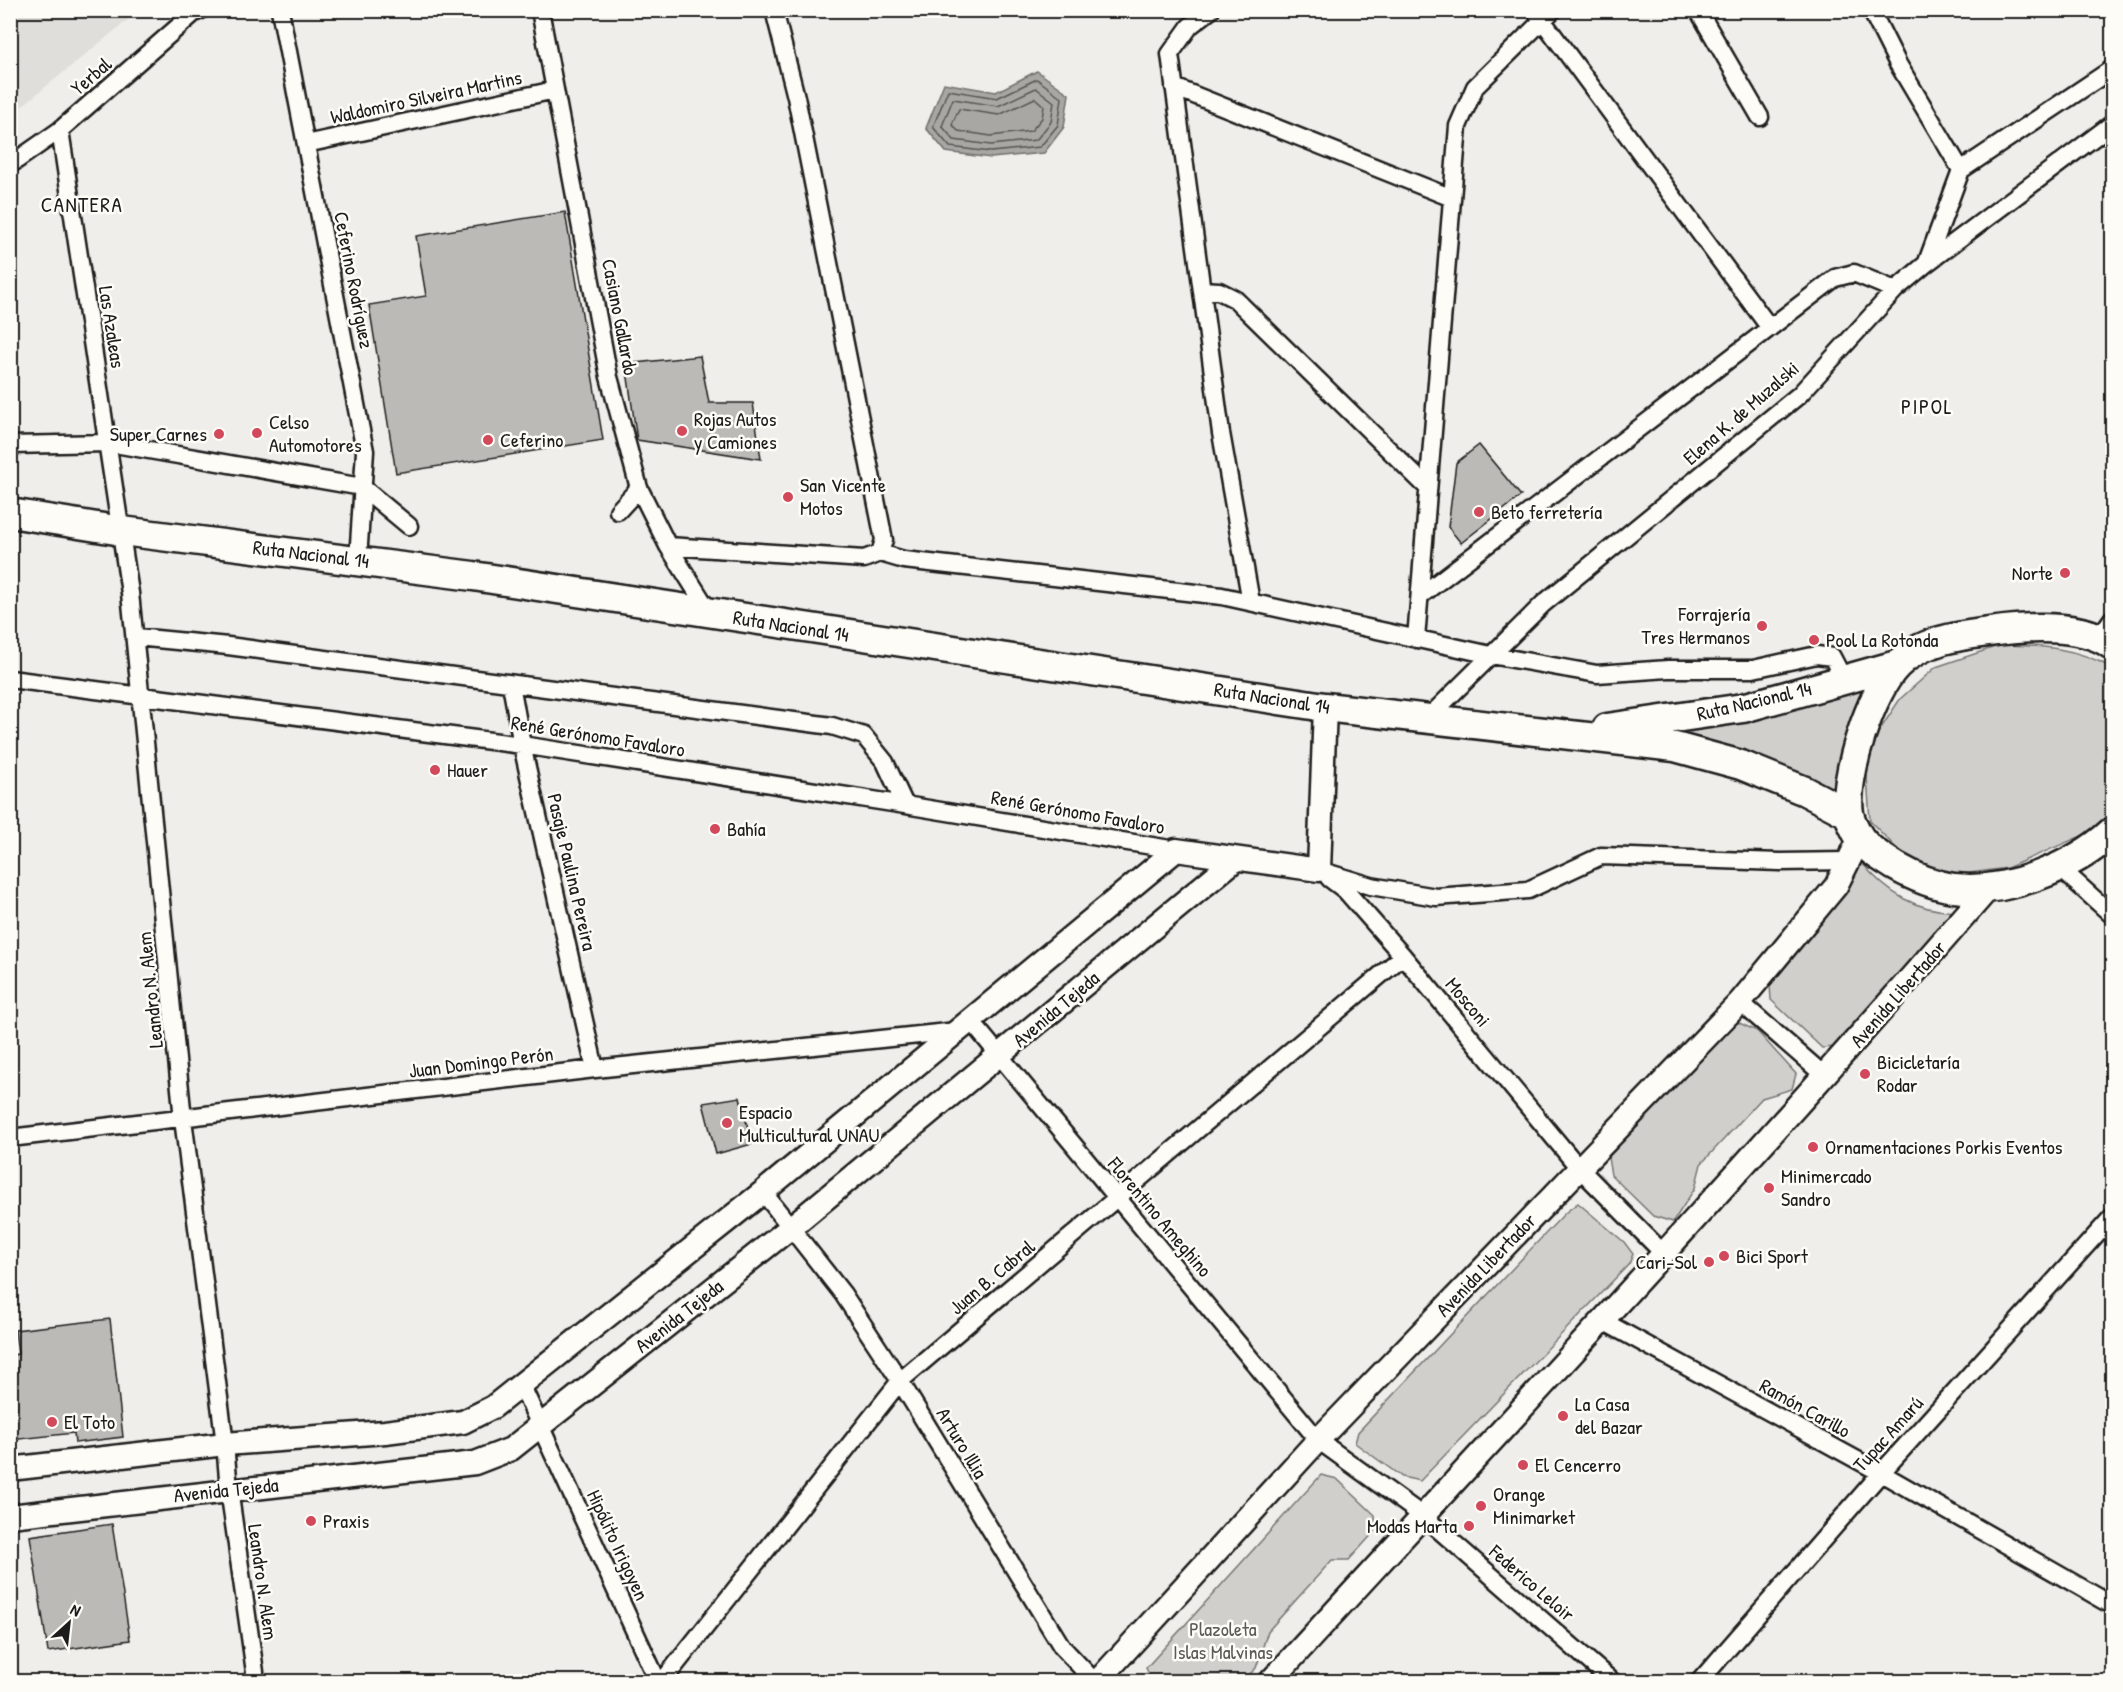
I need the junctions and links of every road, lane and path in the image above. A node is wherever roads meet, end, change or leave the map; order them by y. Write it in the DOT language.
graph roads {
  1 [pos="280,10"];
  2 [pos="540,10"];
  3 [pos="774,10"];
  4 [pos="1211,10"];
  5 [pos="1698,10"];
  6 [pos="1871,10"];
  7 [pos="196,11"];
  8 [pos="1543,13"];
  9 [pos="2112,69"];
  10 [pos="1174,87"];
  11 [pos="555,90"];
  12 [pos="1760,117"];
  13 [pos="2112,124"];
  14 [pos="60,130"];
  15 [pos="306,144"];
  16 [pos="10,165"];
  17 [pos="1962,170"];
  18 [pos="1452,198"];
  19 [pos="1927,263"];
  20 [pos="1202,290"];
  21 [pos="1895,291"];
  22 [pos="1770,328"];
  23 [pos="109,443"];
  24 [pos="10,445"];
  25 [pos="363,487"];
  26 [pos="639,488"];
  27 [pos="1428,488"];
  28 [pos="618,511"];
  29 [pos="10,513"];
  30 [pos="410,526"];
  31 [pos="122,531"];
  32 [pos="668,546"];
  33 [pos="880,553"];
  34 [pos="358,560"];
  35 [pos="1419,596"];
  36 [pos="1251,602"];
  37 [pos="710,614"];
  38 [pos="2111,631"];
  39 [pos="136,637"];
  40 [pos="1416,639"];
  41 [pos="1491,655"];
  42 [pos="1897,665"];
  43 [pos="1843,678"];
  44 [pos="10,679"];
  45 [pos="511,684"];
  46 [pos="142,698"];
  47 [pos="1325,707"];
  48 [pos="1428,718"];
  49 [pos="1573,733"];
  50 [pos="522,745"];
  51 [pos="905,805"];
  52 [pos="2112,832"];
  53 [pos="1852,837"];
  54 [pos="1176,850"];
  55 [pos="1236,859"];
  56 [pos="2059,867"];
  57 [pos="1319,870"];
  58 [pos="1989,888"];
  59 [pos="2111,911"];
  60 [pos="1403,956"];
  61 [pos="1740,1002"];
  62 [pos="964,1025"];
  63 [pos="1000,1055"];
  64 [pos="595,1069"];
  65 [pos="1826,1077"];
  66 [pos="183,1119"];
  67 [pos="10,1138"];
  68 [pos="1579,1168"];
  69 [pos="763,1192"];
  70 [pos="1117,1200"];
  71 [pos="2112,1217"];
  72 [pos="790,1228"];
  73 [pos="1665,1255"];
  74 [pos="1601,1320"];
  75 [pos="900,1381"];
  76 [pos="521,1384"];
  77 [pos="540,1426"];
  78 [pos="1318,1440"];
  79 [pos="225,1444"];
  80 [pos="10,1469"];
  81 [pos="1881,1473"];
  82 [pos="229,1489"];
  83 [pos="10,1516"];
  84 [pos="1423,1516"];
  85 [pos="2112,1605"];
  86 [pos="254,1682"];
  87 [pos="660,1682"];
  88 [pos="1096,1682"];
  89 [pos="1270,1682"];
  90 [pos="1613,1682"];
  91 [pos="1699,1682"];
  1 -- 15 [label="street, Ceferino Rodríguez"];
  2 -- 11 [label="street, Casiano Gallardo"];
  3 -- 33 [label="street"];
  4 -- 10 [label="street"];
  5 -- 12 [label="street"];
  6 -- 17 [label="street"];
  7 -- 14 [label="street, Yerbal"];
  8 -- 18 [label="street"];
  8 -- 22 [label="street"];
  9 -- 17 [label="street"];
  10 -- 18 [label="street"];
  10 -- 20 [label="street"];
  11 -- 15 [label="street, Waldomiro Silveira Martins"];
  11 -- 26 [label="street, Casiano Gallardo"];
  13 -- 19 [label="street, Elena K. de Muzalski"];
  14 -- 16 [label="street, Yerbal"];
  14 -- 23 [label="street, Las Azaleas"];
  15 -- 25 [label="street, Ceferino Rodríguez"];
  17 -- 19 [label="street"];
  18 -- 27 [label="street"];
  19 -- 21 [label="street, Elena K. de Muzalski"];
  20 -- 27 [label="street"];
  20 -- 36 [label="street"];
  21 -- 22 [label="street"];
  21 -- 41 [label="street, Elena K. de Muzalski"];
  22 -- 35 [label="street"];
  23 -- 24 [label="street"];
  23 -- 25 [label="street"];
  23 -- 31 [label="street, Las Azaleas"];
  25 -- 30 [label="street"];
  25 -- 34 [label="street, Ceferino Rodríguez"];
  26 -- 28 [label="street"];
  26 -- 32 [label="street, Casiano Gallardo"];
  27 -- 35 [label="street"];
  29 -- 31 [label="highway, Ruta Nacional 14"];
  31 -- 34 [label="highway, Ruta Nacional 14"];
  31 -- 39 [label="street, Leandro N. Alem"];
  32 -- 33 [label="street"];
  32 -- 37 [label="street, Casiano Gallardo"];
  33 -- 36 [label="street"];
  34 -- 37 [label="highway, Ruta Nacional 14"];
  35 -- 40 [label="street"];
  36 -- 40 [label="street"];
  37 -- 47 [label="highway, Ruta Nacional 14"];
  38 -- 42 [label="highway, Ruta Nacional 14"];
  39 -- 45 [label="street"];
  39 -- 46 [label="street, Leandro N. Alem"];
  40 -- 41 [label="street"];
  41 -- 43 [label="street"];
  41 -- 48 [label="street, Elena K. de Muzalski"];
  42 -- 43 [label="highway, Ruta Nacional 14"];
  42 -- 53 [label="highway, Ruta Nacional 14"];
  43 -- 49 [label="highway, Ruta Nacional 14"];
  44 -- 46 [label="street, René Gerónomo Favaloro"];
  45 -- 50 [label="street, Pasaje Paulina Pereira"];
  45 -- 51 [label="street"];
  46 -- 50 [label="street, René Gerónomo Favaloro"];
  46 -- 66 [label="street, Leandro N. Alem"];
  47 -- 48 [label="highway, Ruta Nacional 14"];
  47 -- 57 [label="main road"];
  48 -- 49 [label="highway, Ruta Nacional 14"];
  49 -- 53 [label="highway, Ruta Nacional 14"];
  50 -- 51 [label="street, René Gerónomo Favaloro"];
  50 -- 64 [label="street, Pasaje Paulina Pereira"];
  51 -- 54 [label="street, René Gerónomo Favaloro"];
  52 -- 56 [label="highway, Ruta Nacional 14"];
  53 -- 57 [label="street"];
  53 -- 58 [label="highway, Ruta Nacional 14"];
  53 -- 61 [label="main road, Avenida Libertador"];
  54 -- 55 [label="main road"];
  54 -- 62 [label="main road"];
  55 -- 57 [label="main road"];
  55 -- 63 [label="main road, Avenida Tejeda"];
  56 -- 58 [label="highway, Ruta Nacional 14"];
  56 -- 59 [label="street"];
  57 -- 60 [label="street, Mosconi"];
  58 -- 65 [label="main road, Avenida Libertador"];
  60 -- 68 [label="street, Mosconi"];
  60 -- 70 [label="street, Juan B. Cabral"];
  61 -- 65 [label="street"];
  61 -- 68 [label="main road, Avenida Libertador"];
  62 -- 63 [label="street, Florentino Ameghino"];
  62 -- 64 [label="street, Juan Domingo Perón"];
  62 -- 69 [label="main road"];
  63 -- 70 [label="street, Florentino Ameghino"];
  63 -- 72 [label="main road, Avenida Tejeda"];
  64 -- 66 [label="street, Juan Domingo Perón"];
  65 -- 73 [label="main road, Avenida Libertador"];
  66 -- 67 [label="street, Juan Domingo Perón"];
  66 -- 79 [label="street, Leandro N. Alem"];
  68 -- 73 [label="street, Mosconi"];
  68 -- 78 [label="main road, Avenida Libertador"];
  69 -- 72 [label="street, Arturo Illia"];
  69 -- 76 [label="main road"];
  70 -- 75 [label="street, Juan B. Cabral"];
  70 -- 78 [label="street, Florentino Ameghino"];
  71 -- 81 [label="street, Tupac Amarú"];
  72 -- 75 [label="street, Arturo Illia"];
  72 -- 77 [label="main road, Avenida Tejeda"];
  73 -- 74 [label="main road, Avenida Libertador"];
  74 -- 81 [label="street, Ramón Carillo"];
  74 -- 84 [label="main road, Avenida Libertador"];
  75 -- 87 [label="street, Juan B. Cabral"];
  75 -- 88 [label="street, Arturo Illia"];
  76 -- 77 [label="street, Hipólito Irigoyen"];
  76 -- 79 [label="main road"];
  77 -- 82 [label="main road, Avenida Tejeda"];
  77 -- 87 [label="street, Hipólito Irigoyen"];
  78 -- 84 [label="street, Florentino Ameghino"];
  78 -- 88 [label="main road, Avenida Libertador"];
  79 -- 80 [label="main road"];
  79 -- 82 [label="street, Leandro N. Alem"];
  81 -- 85 [label="street, Ramón Carillo"];
  81 -- 91 [label="street, Tupac Amarú"];
  82 -- 83 [label="main road, Avenida Tejeda"];
  82 -- 86 [label="street, Leandro N. Alem"];
  84 -- 89 [label="main road, Avenida Libertador"];
  84 -- 90 [label="street, Federico Leloir"];
}
